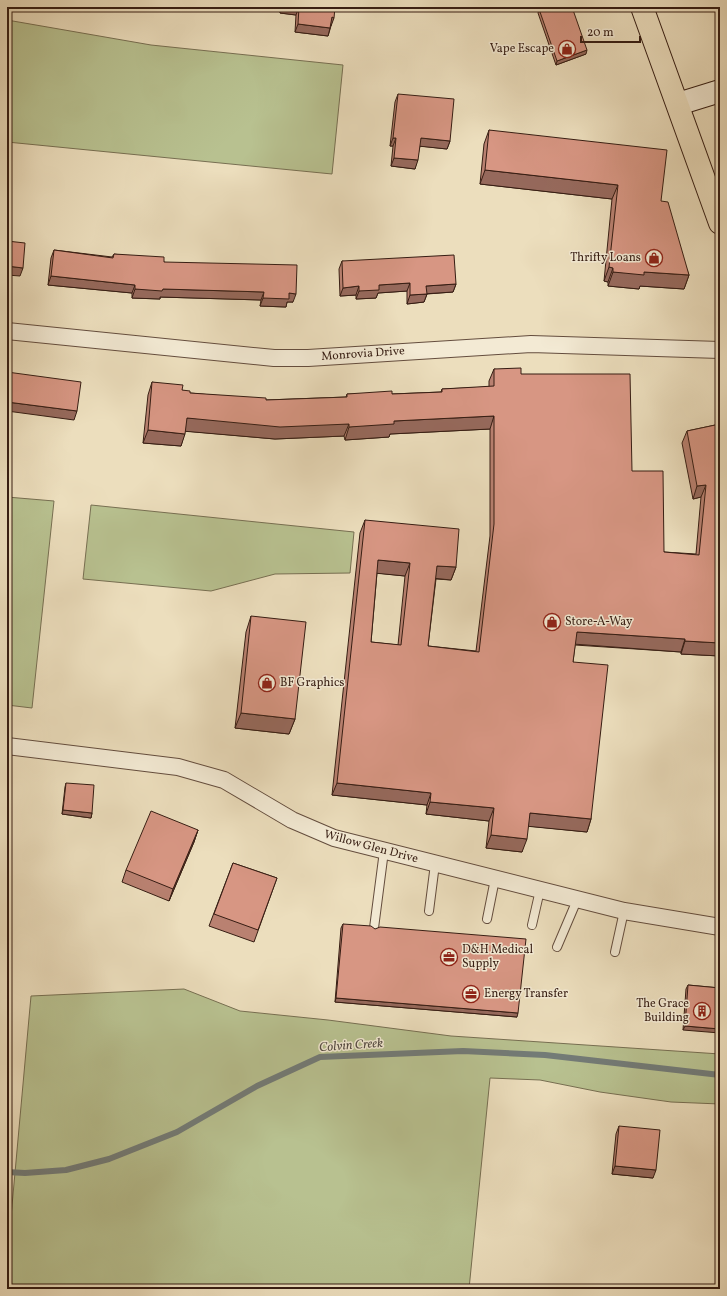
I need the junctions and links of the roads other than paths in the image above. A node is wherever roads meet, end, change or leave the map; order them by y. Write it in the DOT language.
graph roads {
  1 [pos="642,7"];
  2 [pos="720,91"];
  3 [pos="678,104"];
  4 [pos="720,223"];
  5 [pos="7,331"];
  6 [pos="720,350"];
  7 [pos="7,746"];
  8 [pos="384,851"];
  9 [pos="436,864"];
  10 [pos="495,879"];
  11 [pos="540,890"];
  12 [pos="577,900"];
  13 [pos="429,911"];
  14 [pos="624,911"];
  15 [pos="487,919"];
  16 [pos="532,925"];
  17 [pos="720,927"];
  18 [pos="374,928"];
  19 [pos="557,947"];
  20 [pos="615,952"];
  1 -- 3 [label="main road"];
  2 -- 3 [label="main road"];
  3 -- 4 [label="main road"];
  5 -- 6 [label="street, Monrovia Drive"];
  7 -- 8 [label="street, Willow Glen Drive"];
  8 -- 9 [label="street, Willow Glen Drive"];
  8 -- 18 [label="lane"];
  9 -- 10 [label="street, Willow Glen Drive"];
  9 -- 13 [label="lane"];
  10 -- 11 [label="street, Willow Glen Drive"];
  10 -- 15 [label="lane"];
  11 -- 12 [label="street, Willow Glen Drive"];
  11 -- 16 [label="lane"];
  12 -- 14 [label="street, Willow Glen Drive"];
  12 -- 19 [label="lane"];
  14 -- 17 [label="street, Willow Glen Drive"];
  14 -- 20 [label="lane"];
}
